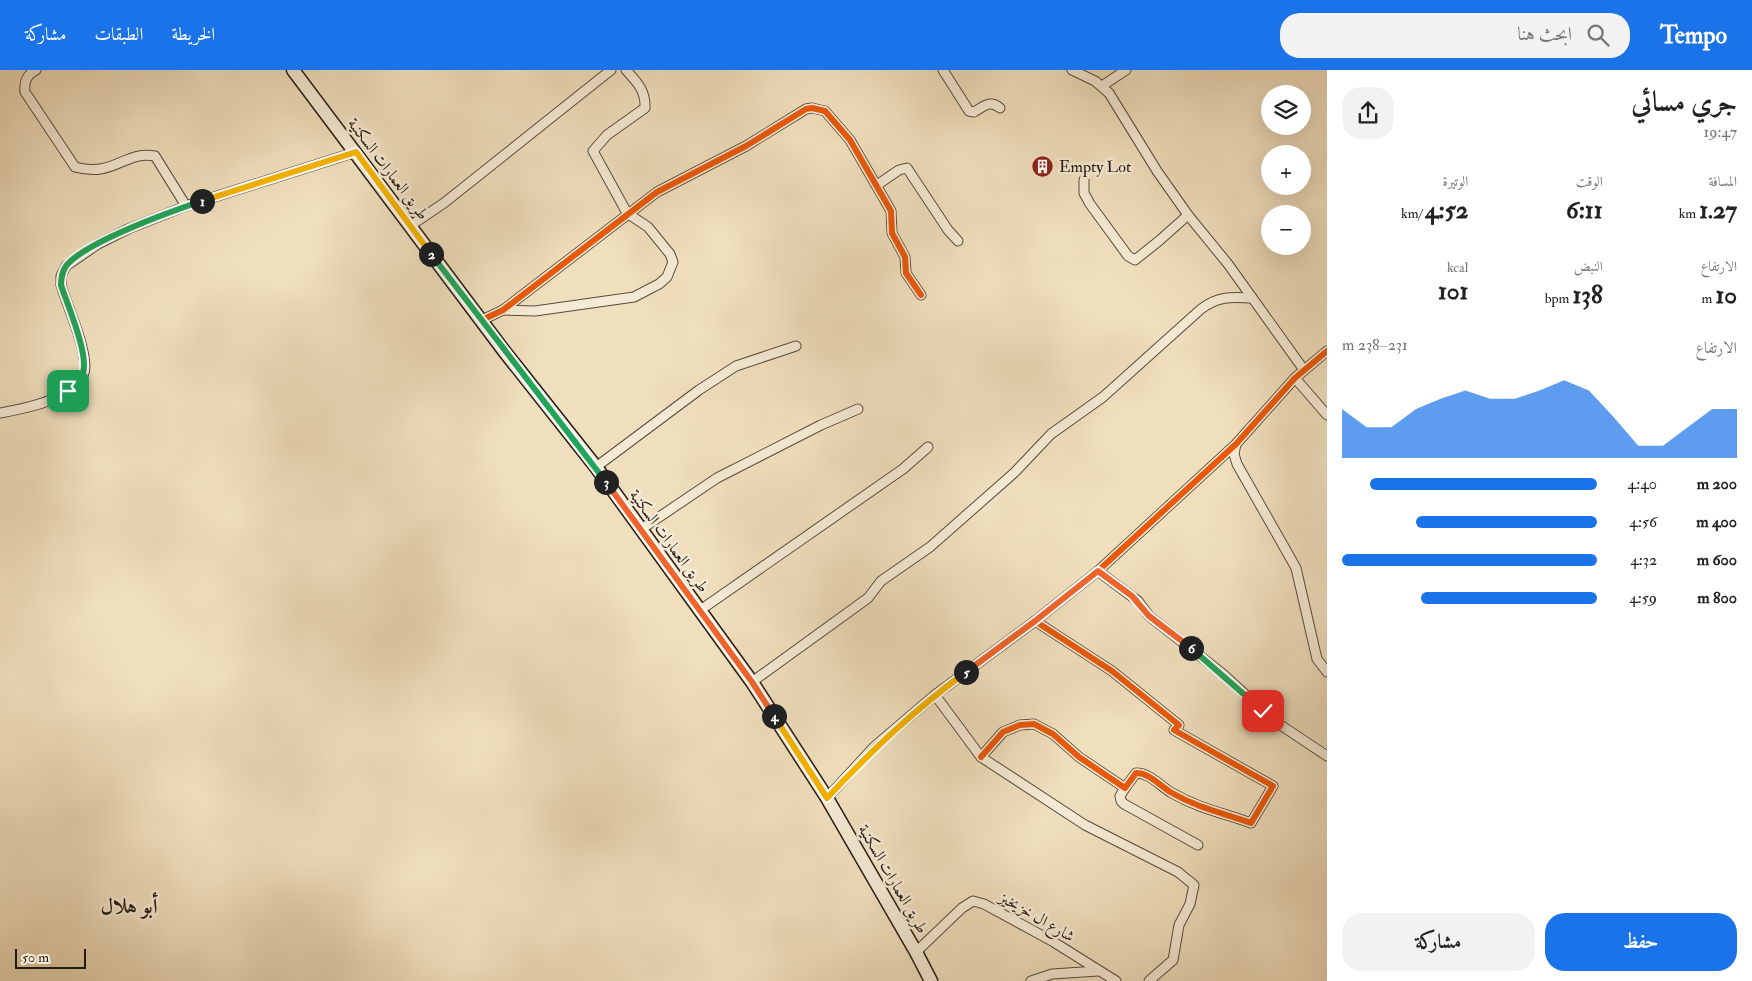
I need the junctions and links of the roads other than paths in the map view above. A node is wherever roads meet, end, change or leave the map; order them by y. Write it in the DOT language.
graph roads {
  1 [pos="36,70"];
  2 [pos="293,70"];
  3 [pos="611,70"];
  4 [pos="626,70"];
  5 [pos="943,70"];
  6 [pos="1072,70"];
  7 [pos="1126,70"];
  8 [pos="1102,86"];
  9 [pos="1000,108"];
  10 [pos="356,152"];
  11 [pos="1084,180"];
  12 [pos="877,186"];
  13 [pos="186,206"];
  14 [pos="627,213"];
  15 [pos="1188,215"];
  16 [pos="410,226"];
  17 [pos="958,241"];
  18 [pos="921,295"];
  19 [pos="1252,298"];
  20 [pos="503,310"];
  21 [pos="482,320"];
  22 [pos="796,346"];
  23 [pos="1327,351"];
  24 [pos="1304,370"];
  25 [pos="1295,378"];
  26 [pos="858,410"];
  27 [pos="0,413"];
  28 [pos="1327,415"];
  29 [pos="1236,444"];
  30 [pos="928,447"];
  31 [pos="596,467"];
  32 [pos="640,530"];
  33 [pos="1098,571"];
  34 [pos="699,611"];
  35 [pos="1035,621"];
  36 [pos="1327,672"];
  37 [pos="752,682"];
  38 [pos="935,695"];
  39 [pos="981,756"];
  40 [pos="1327,756"];
  41 [pos="1125,788"];
  42 [pos="827,798"];
  43 [pos="1198,845"];
  44 [pos="916,952"];
  45 [pos="1098,971"];
  46 [pos="931,981"];
  47 [pos="1031,981"];
  48 [pos="1116,981"];
  49 [pos="1149,981"];
  1 -- 13 [label="street"];
  2 -- 10 [label="main road, طريق العمارات السكنية"];
  3 -- 16 [label="street"];
  4 -- 14 [label="street"];
  5 -- 9 [label="street"];
  6 -- 8 [label="street"];
  7 -- 8 [label="street"];
  8 -- 15 [label="street"];
  10 -- 13 [label="street"];
  10 -- 16 [label="main road, طريق العمارات السكنية"];
  11 -- 15 [label="street"];
  12 -- 14 [label="street"];
  12 -- 17 [label="street"];
  12 -- 18 [label="street"];
  13 -- 27 [label="street"];
  14 -- 20 [label="street"];
  14 -- 20 [label="street"];
  15 -- 19 [label="street"];
  16 -- 21 [label="main road, طريق العمارات السكنية"];
  19 -- 24 [label="street"];
  19 -- 37 [label="street"];
  20 -- 21 [label="street"];
  21 -- 31 [label="main road, طريق العمارات السكنية"];
  22 -- 31 [label="street"];
  23 -- 24 [label="street"];
  24 -- 25 [label="street"];
  25 -- 28 [label="street"];
  25 -- 29 [label="street"];
  26 -- 32 [label="street"];
  29 -- 33 [label="street"];
  29 -- 36 [label="street"];
  30 -- 34 [label="street"];
  31 -- 32 [label="main road, طريق العمارات السكنية"];
  32 -- 34 [label="main road, طريق العمارات السكنية"];
  33 -- 35 [label="street"];
  33 -- 40 [label="street"];
  34 -- 37 [label="main road, طريق العمارات السكنية"];
  35 -- 38 [label="street"];
  35 -- 41 [label="street"];
  37 -- 42 [label="main road, طريق العمارات السكنية"];
  38 -- 39 [label="street"];
  38 -- 42 [label="street"];
  39 -- 41 [label="street"];
  39 -- 49 [label="street"];
  41 -- 43 [label="street"];
  42 -- 44 [label="main road, طريق العمارات السكنية"];
  44 -- 45 [label="street, شارع ال خزيخيز"];
  44 -- 46 [label="main road, طريق العمارات السكنية"];
  45 -- 47 [label="street"];
  45 -- 48 [label="street"];
}
